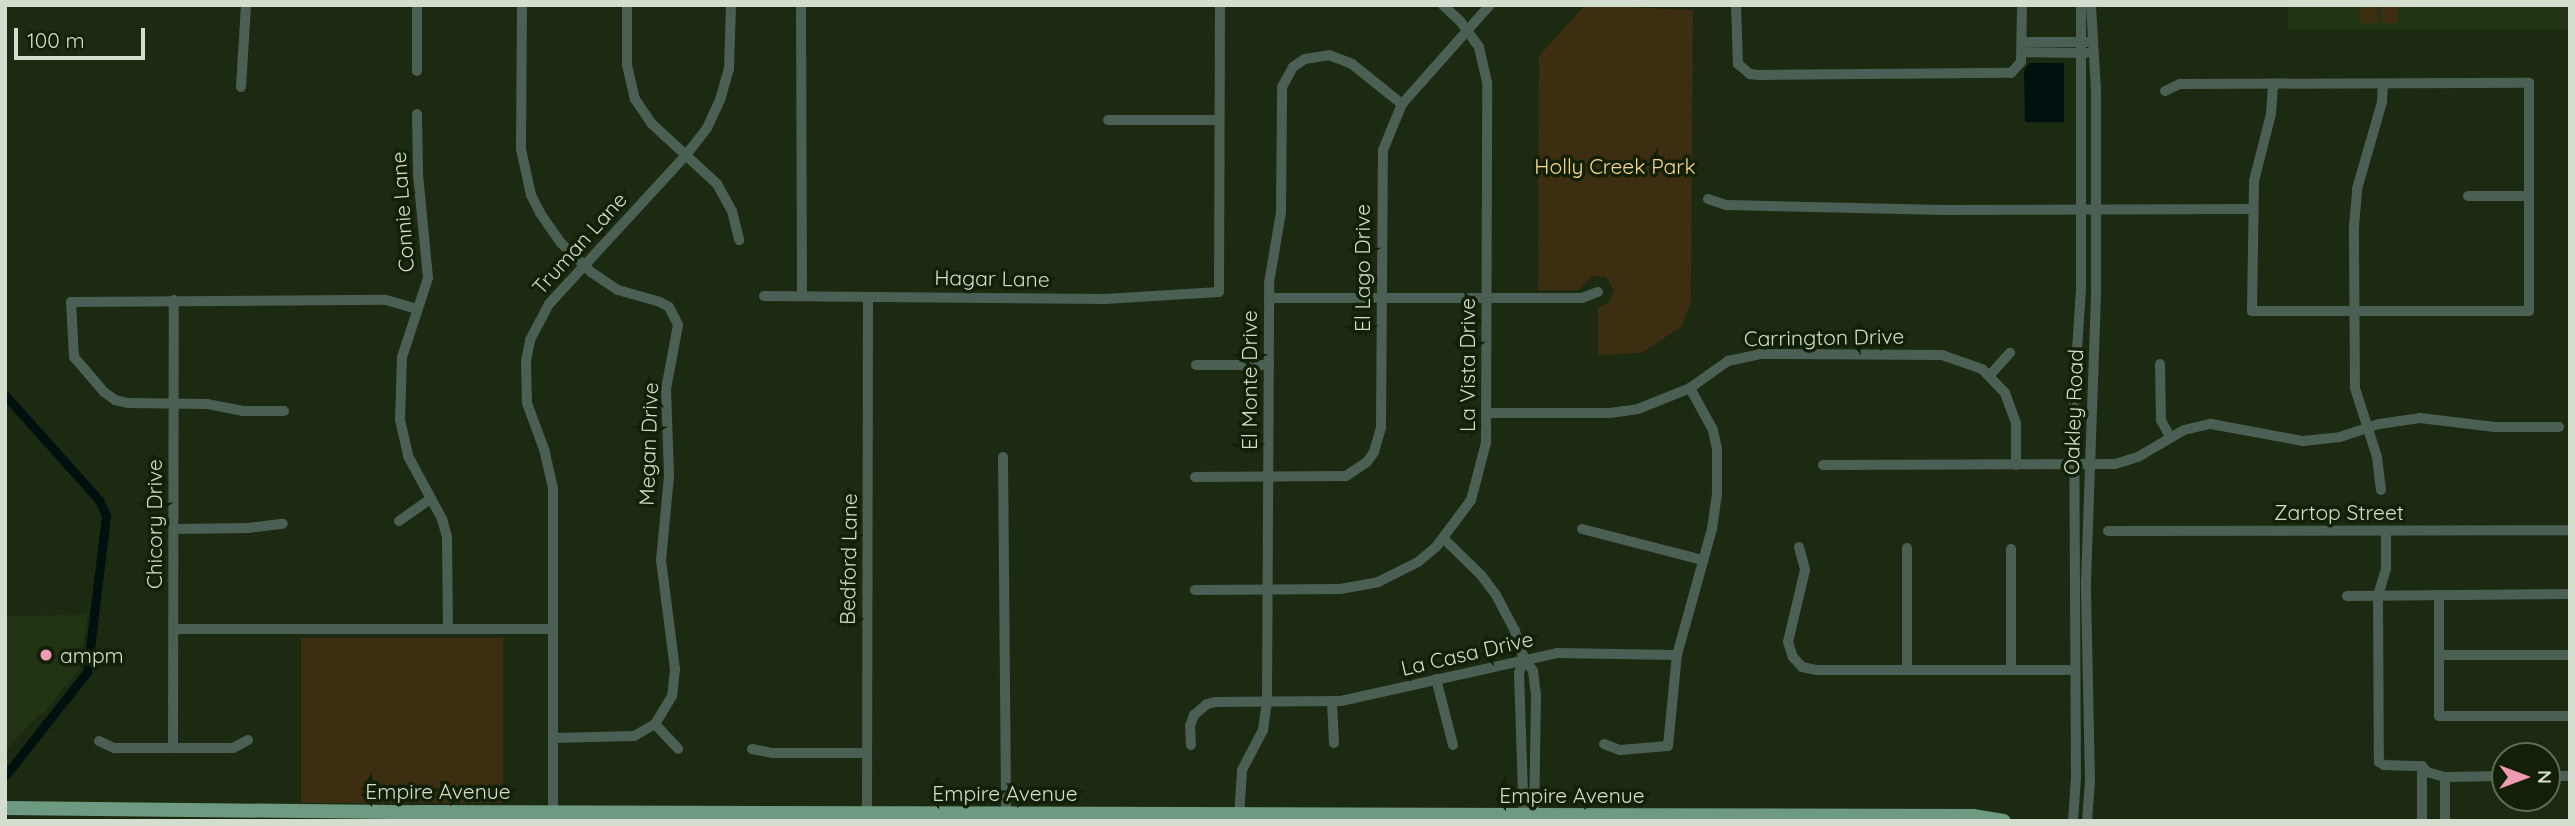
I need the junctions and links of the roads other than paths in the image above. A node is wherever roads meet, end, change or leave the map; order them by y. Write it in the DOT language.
graph roads {
  1 [pos="246,5"];
  2 [pos="417,5"];
  3 [pos="522,5"];
  4 [pos="627,5"];
  5 [pos="731,5"];
  6 [pos="801,5"];
  7 [pos="1220,5"];
  8 [pos="1443,5"];
  9 [pos="1490,5"];
  10 [pos="1736,5"];
  11 [pos="2022,5"];
  12 [pos="2081,5"];
  13 [pos="2091,5"];
  14 [pos="1467,30"];
  15 [pos="2022,47"];
  16 [pos="2081,47"];
  17 [pos="2094,48"];
  18 [pos="417,71"];
  19 [pos="2383,83"];
  20 [pos="2273,84"];
  21 [pos="241,87"];
  22 [pos="2165,91"];
  23 [pos="1402,104"];
  24 [pos="417,114"];
  25 [pos="1108,120"];
  26 [pos="1219,120"];
  27 [pos="686,155"];
  28 [pos="2468,196"];
  29 [pos="2528,196"];
  30 [pos="1708,199"];
  31 [pos="2081,209"];
  32 [pos="2096,209"];
  33 [pos="2252,209"];
  34 [pos="739,240"];
  35 [pos="583,265"];
  36 [pos="1598,292"];
  37 [pos="764,296"];
  38 [pos="802,296"];
  39 [pos="868,297"];
  40 [pos="1269,298"];
  41 [pos="1381,298"];
  42 [pos="1487,298"];
  43 [pos="174,300"];
  44 [pos="417,309"];
  45 [pos="2354,311"];
  46 [pos="2010,353"];
  47 [pos="2160,364"];
  48 [pos="1196,365"];
  49 [pos="1269,365"];
  50 [pos="1990,375"];
  51 [pos="1690,388"];
  52 [pos="173,403"];
  53 [pos="284,411"];
  54 [pos="1487,413"];
  55 [pos="2559,427"];
  56 [pos="2366,428"];
  57 [pos="2170,437"];
  58 [pos="1003,457"];
  59 [pos="1823,464"];
  60 [pos="2016,465"];
  61 [pos="2074,465"];
  62 [pos="2090,465"];
  63 [pos="1195,477"];
  64 [pos="1268,477"];
  65 [pos="2381,491"];
  66 [pos="431,499"];
  67 [pos="398,521"];
  68 [pos="283,524"];
  69 [pos="174,529"];
  70 [pos="1582,529"];
  71 [pos="2570,530"];
  72 [pos="2108,531"];
  73 [pos="2386,531"];
  74 [pos="1444,539"];
  75 [pos="1799,547"];
  76 [pos="1907,548"];
  77 [pos="2011,549"];
  78 [pos="1703,560"];
  79 [pos="1268,589"];
  80 [pos="1195,590"];
  81 [pos="2570,594"];
  82 [pos="2378,595"];
  83 [pos="2439,595"];
  84 [pos="2347,596"];
  85 [pos="173,629"];
  86 [pos="447,629"];
  87 [pos="554,629"];
  88 [pos="1677,655"];
  89 [pos="2439,655"];
  90 [pos="2570,655"];
  91 [pos="1524,658"];
  92 [pos="1907,670"];
  93 [pos="2011,670"];
  94 [pos="2075,670"];
  95 [pos="1436,679"];
  96 [pos="1267,702"];
  97 [pos="1332,702"];
  98 [pos="2570,716"];
  99 [pos="655,724"];
  100 [pos="554,738"];
  101 [pos="248,740"];
  102 [pos="99,741"];
  103 [pos="1334,743"];
  104 [pos="1604,744"];
  105 [pos="1191,745"];
  106 [pos="1453,745"];
  107 [pos="173,748"];
  108 [pos="678,749"];
  109 [pos="752,749"];
  110 [pos="867,753"];
  111 [pos="2422,766"];
  112 [pos="2445,776"];
  113 [pos="2491,776"];
  114 [pos="5,808"];
  115 [pos="339,816"];
  116 [pos="553,816"];
  117 [pos="727,817"];
  118 [pos="867,817"];
  119 [pos="1005,817"];
  120 [pos="1024,817"];
  121 [pos="1750,817"];
  122 [pos="1239,818"];
  123 [pos="1529,818"];
  124 [pos="1735,821"];
  125 [pos="2004,821"];
  126 [pos="2073,821"];
  127 [pos="2087,821"];
  128 [pos="2422,821"];
  129 [pos="2445,821"];
  1 -- 21 [label="street"];
  2 -- 18 [label="street"];
  3 -- 35 [label="street, Megan Drive"];
  4 -- 27 [label="street"];
  5 -- 27 [label="street, Truman Lane"];
  6 -- 38 [label="street"];
  7 -- 26 [label="street"];
  8 -- 14 [label="street, La Vista Drive"];
  9 -- 14 [label="street, El Lago Drive"];
  10 -- 15 [label="street"];
  11 -- 15 [label="street"];
  12 -- 16 [label="street, Oakley Road"];
  13 -- 17 [label="street, Oakley Road"];
  14 -- 23 [label="street, El Lago Drive"];
  14 -- 42 [label="street, La Vista Drive"];
  15 -- 16 [label="street"];
  16 -- 17 [label="street"];
  16 -- 31 [label="street, Oakley Road"];
  17 -- 32 [label="street, Oakley Road"];
  19 -- 20 [label="street"];
  19 -- 29 [label="street"];
  19 -- 45 [label="street"];
  20 -- 22 [label="street"];
  20 -- 33 [label="street"];
  23 -- 40 [label="street, El Monte Drive"];
  23 -- 41 [label="street, El Lago Drive"];
  24 -- 44 [label="street, Connie Lane"];
  25 -- 26 [label="street"];
  26 -- 39 [label="street, Hagar Lane"];
  27 -- 34 [label="street"];
  27 -- 35 [label="street, Truman Lane"];
  28 -- 29 [label="street"];
  29 -- 45 [label="street"];
  30 -- 31 [label="street"];
  31 -- 32 [label="street"];
  31 -- 61 [label="street, Oakley Road"];
  32 -- 33 [label="street"];
  32 -- 62 [label="street, Oakley Road"];
  33 -- 45 [label="street"];
  35 -- 87 [label="street, Truman Lane"];
  35 -- 99 [label="street, Megan Drive"];
  36 -- 42 [label="street"];
  37 -- 38 [label="street, Hagar Lane"];
  38 -- 39 [label="street, Hagar Lane"];
  39 -- 110 [label="street, Bedford Lane"];
  40 -- 41 [label="street"];
  40 -- 49 [label="street, El Monte Drive"];
  41 -- 42 [label="street"];
  41 -- 64 [label="street, El Lago Drive"];
  42 -- 54 [label="street, La Vista Drive"];
  43 -- 44 [label="street"];
  43 -- 52 [label="street, Chicory Drive"];
  43 -- 52 [label="street"];
  44 -- 66 [label="street, Connie Lane"];
  45 -- 56 [label="street"];
  46 -- 50 [label="street"];
  47 -- 57 [label="street"];
  48 -- 49 [label="street"];
  49 -- 64 [label="street, El Monte Drive"];
  50 -- 51 [label="street, Carrington Drive"];
  50 -- 60 [label="street, Carrington Drive"];
  51 -- 54 [label="street, Carrington Drive"];
  51 -- 78 [label="street"];
  52 -- 53 [label="street"];
  52 -- 69 [label="street, Chicory Drive"];
  54 -- 74 [label="street, La Vista Drive"];
  55 -- 56 [label="street"];
  56 -- 57 [label="street"];
  56 -- 65 [label="street"];
  57 -- 62 [label="street"];
  58 -- 119 [label="street"];
  59 -- 60 [label="street"];
  60 -- 61 [label="street"];
  61 -- 62 [label="street"];
  61 -- 94 [label="street, Oakley Road"];
  62 -- 127 [label="street, Oakley Road"];
  63 -- 64 [label="street, El Lago Drive"];
  64 -- 79 [label="street, El Monte Drive"];
  66 -- 67 [label="street"];
  66 -- 86 [label="street, Connie Lane"];
  68 -- 69 [label="street"];
  69 -- 85 [label="street, Chicory Drive"];
  70 -- 78 [label="street"];
  71 -- 73 [label="street, Zartop Street"];
  72 -- 73 [label="street, Zartop Street"];
  73 -- 82 [label="street"];
  74 -- 79 [label="street, La Vista Drive"];
  74 -- 91 [label="street"];
  75 -- 92 [label="street"];
  76 -- 92 [label="street"];
  77 -- 93 [label="street"];
  78 -- 88 [label="street"];
  79 -- 80 [label="street, La Vista Drive"];
  79 -- 96 [label="street, El Monte Drive"];
  81 -- 83 [label="street"];
  82 -- 83 [label="street"];
  82 -- 84 [label="street"];
  82 -- 111 [label="street"];
  83 -- 89 [label="street"];
  85 -- 86 [label="street"];
  85 -- 107 [label="street, Chicory Drive"];
  86 -- 87 [label="street"];
  87 -- 100 [label="street, Truman Lane"];
  88 -- 91 [label="street, La Casa Drive"];
  88 -- 104 [label="street"];
  89 -- 90 [label="street"];
  89 -- 98 [label="street"];
  91 -- 95 [label="street, La Casa Drive"];
  91 -- 123 [label="street"];
  92 -- 93 [label="street"];
  93 -- 94 [label="street"];
  94 -- 126 [label="street, Oakley Road"];
  95 -- 97 [label="street, La Casa Drive"];
  95 -- 106 [label="street"];
  96 -- 97 [label="street, La Casa Drive"];
  96 -- 105 [label="street, La Casa Drive"];
  96 -- 122 [label="street, El Monte Drive"];
  97 -- 103 [label="street"];
  99 -- 100 [label="street"];
  99 -- 108 [label="street"];
  100 -- 116 [label="street, Truman Lane"];
  101 -- 107 [label="street"];
  102 -- 107 [label="street"];
  109 -- 110 [label="street"];
  110 -- 118 [label="street, Bedford Lane"];
  111 -- 112 [label="street"];
  111 -- 128 [label="street"];
  112 -- 113 [label="street"];
  112 -- 129 [label="street"];
  114 -- 115 [label="main road, Empire Avenue"];
  115 -- 116 [label="main road, Empire Avenue"];
  116 -- 117 [label="main road, Empire Avenue"];
  117 -- 118 [label="main road, Empire Avenue"];
  118 -- 119 [label="main road, Empire Avenue"];
  119 -- 120 [label="main road, Empire Avenue"];
  120 -- 122 [label="main road, Empire Avenue"];
  121 -- 123 [label="main road, Empire Avenue"];
  121 -- 124 [label="main road"];
  121 -- 125 [label="main road, Empire Avenue"];
  122 -- 123 [label="main road, Empire Avenue"];
}
